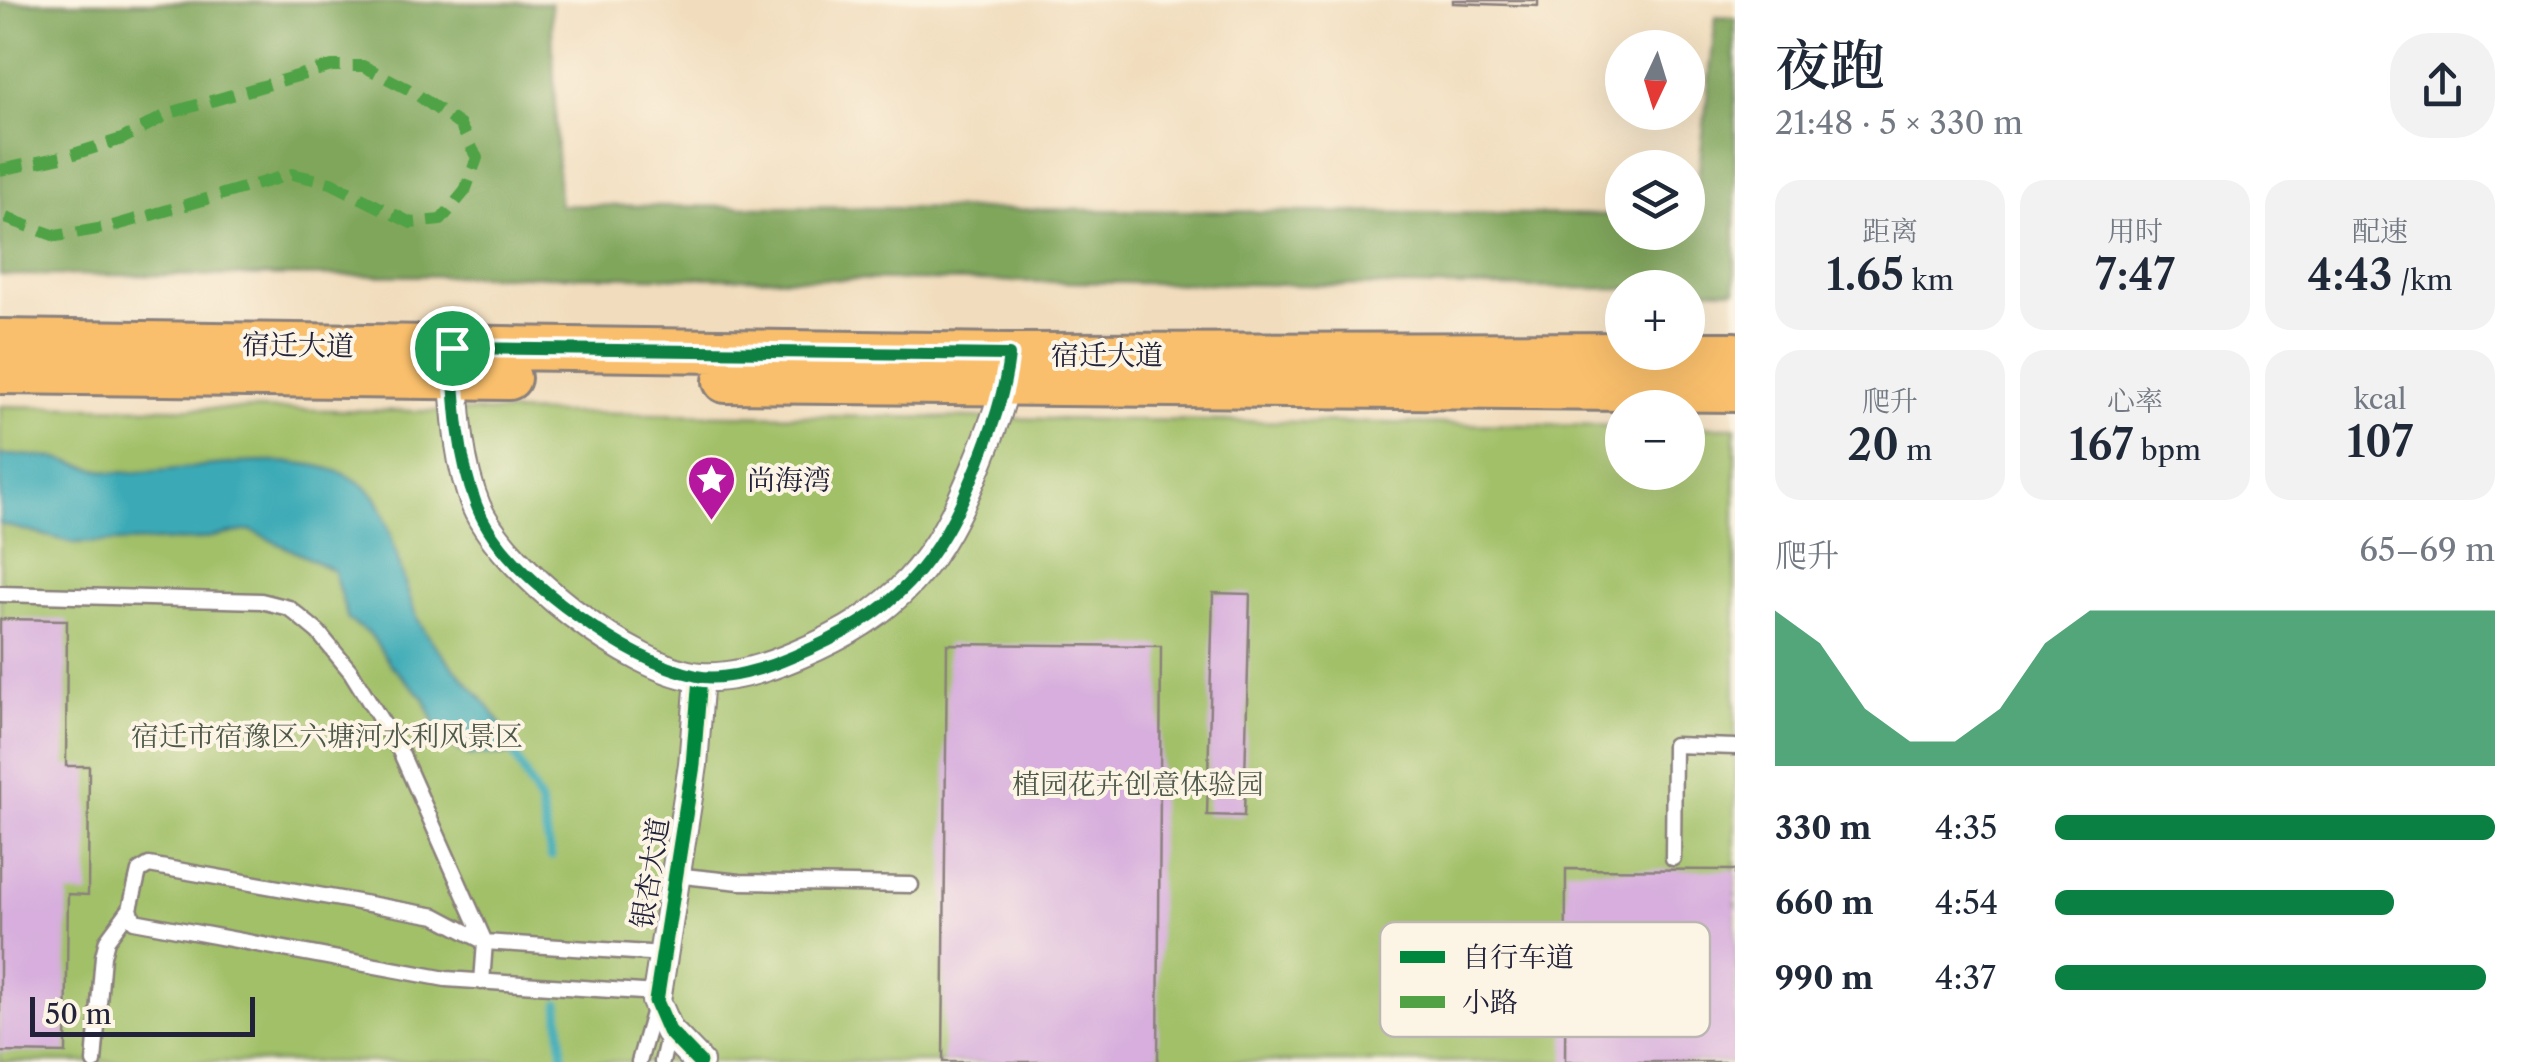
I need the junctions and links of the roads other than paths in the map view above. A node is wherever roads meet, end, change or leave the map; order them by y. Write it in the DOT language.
graph roads {
  1 [pos="0,341"];
  2 [pos="1735,354"];
  3 [pos="453,362"];
  4 [pos="1007,370"];
  5 [pos="0,372"];
  6 [pos="1735,390"];
  7 [pos="0,594"];
  8 [pos="700,677"];
  9 [pos="1735,747"];
  10 [pos="1673,858"];
  11 [pos="674,875"];
  12 [pos="911,885"];
  13 [pos="130,909"];
  14 [pos="485,942"];
  15 [pos="663,954"];
  16 [pos="482,982"];
  17 [pos="657,997"];
  18 [pos="670,1032"];
  19 [pos="94,1062"];
  20 [pos="639,1062"];
  21 [pos="662,1062"];
  22 [pos="699,1062"];
  1 -- 3 [label="main road, 宿迁大道"];
  2 -- 4 [label="main road, 宿迁大道"];
  3 -- 4 [label="main road, 宿迁大道"];
  3 -- 5 [label="main road, 宿迁大道"];
  3 -- 8 [label="street"];
  4 -- 6 [label="main road, 宿迁大道"];
  4 -- 8 [label="street"];
  7 -- 14 [label="lane"];
  8 -- 11 [label="street, 银杏大道"];
  9 -- 10 [label="lane"];
  11 -- 12 [label="lane"];
  11 -- 15 [label="street, 银杏大道"];
  13 -- 14 [label="lane"];
  13 -- 16 [label="lane"];
  13 -- 19 [label="lane"];
  14 -- 15 [label="lane"];
  14 -- 16 [label="lane"];
  15 -- 17 [label="street, 银杏大道"];
  16 -- 17 [label="lane"];
  17 -- 18 [label="street"];
  17 -- 20 [label="lane"];
  18 -- 21 [label="lane"];
  18 -- 22 [label="street"];
}
